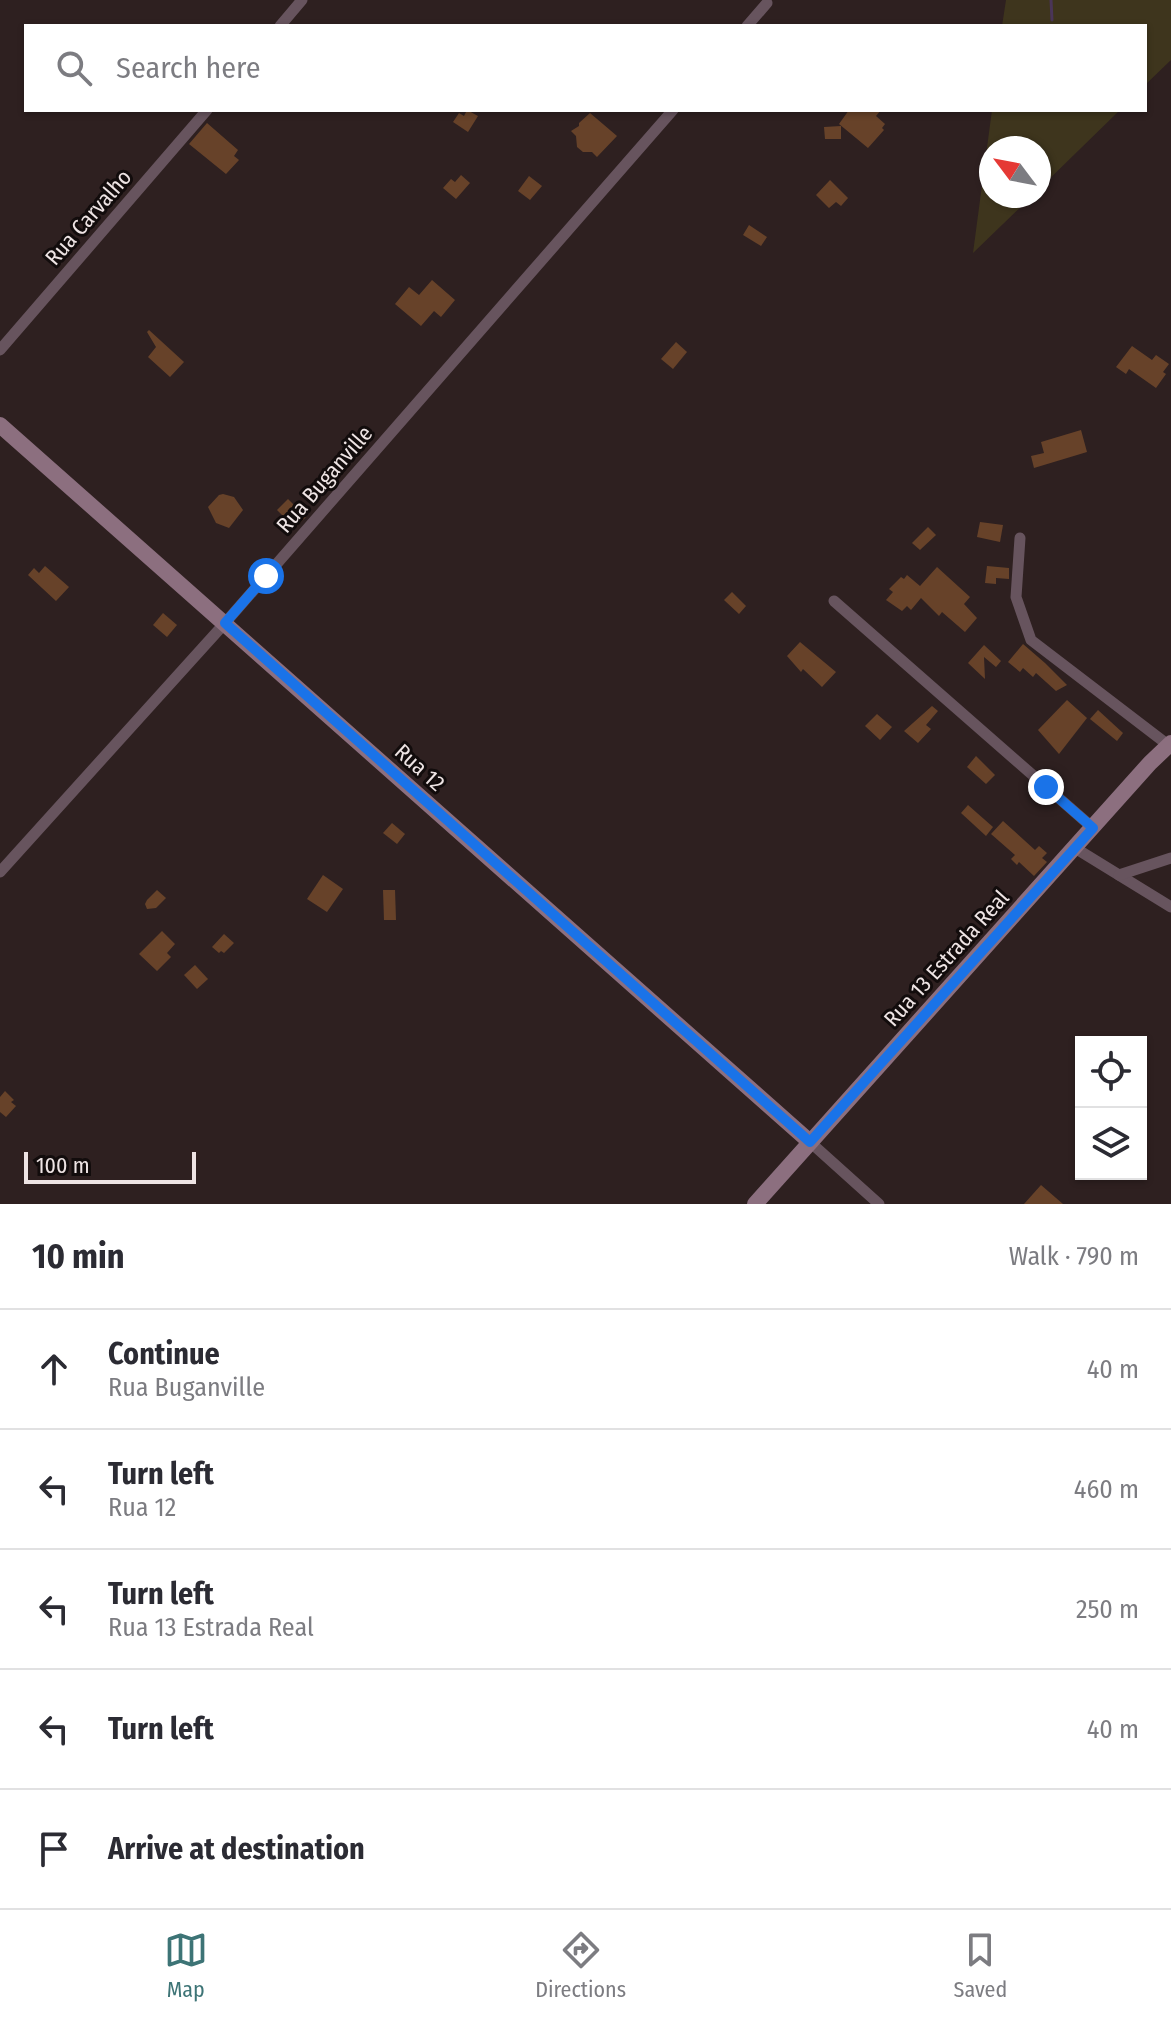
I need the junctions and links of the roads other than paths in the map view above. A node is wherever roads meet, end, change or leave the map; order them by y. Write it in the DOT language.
graph roads {
  1 [pos="302,0"];
  2 [pos="767,3"];
  3 [pos="282,24"];
  4 [pos="749,24"];
  5 [pos="205,112"];
  6 [pos="671,112"];
  7 [pos="0,350"];
  8 [pos="0,425"];
  9 [pos="1020,538"];
  10 [pos="834,601"];
  11 [pos="225,623"];
  12 [pos="1169,744"];
  13 [pos="1093,828"];
  14 [pos="1075,848"];
  15 [pos="1171,858"];
  16 [pos="0,872"];
  17 [pos="1119,875"];
  18 [pos="1171,907"];
  19 [pos="810,1142"];
  20 [pos="755,1204"];
  21 [pos="879,1204"];
  1 -- 3 [label="street"];
  2 -- 4 [label="street"];
  5 -- 7 [label="street, Rua Carvalho"];
  6 -- 11 [label="street, Rua Buganville"];
  8 -- 11 [label="street, Rua 12"];
  9 -- 12 [label="street"];
  10 -- 13 [label="street"];
  11 -- 16 [label="street, Rua Buganville"];
  11 -- 19 [label="street, Rua 12"];
  12 -- 13 [label="street, Rua 13 Estrada Real"];
  13 -- 14 [label="street, Rua 13 Estrada Real"];
  14 -- 17 [label="street"];
  14 -- 19 [label="street, Rua 13 Estrada Real"];
  15 -- 17 [label="street"];
  17 -- 18 [label="street"];
  19 -- 20 [label="street, Rua 13 Estrada Real"];
  19 -- 21 [label="street"];
}
